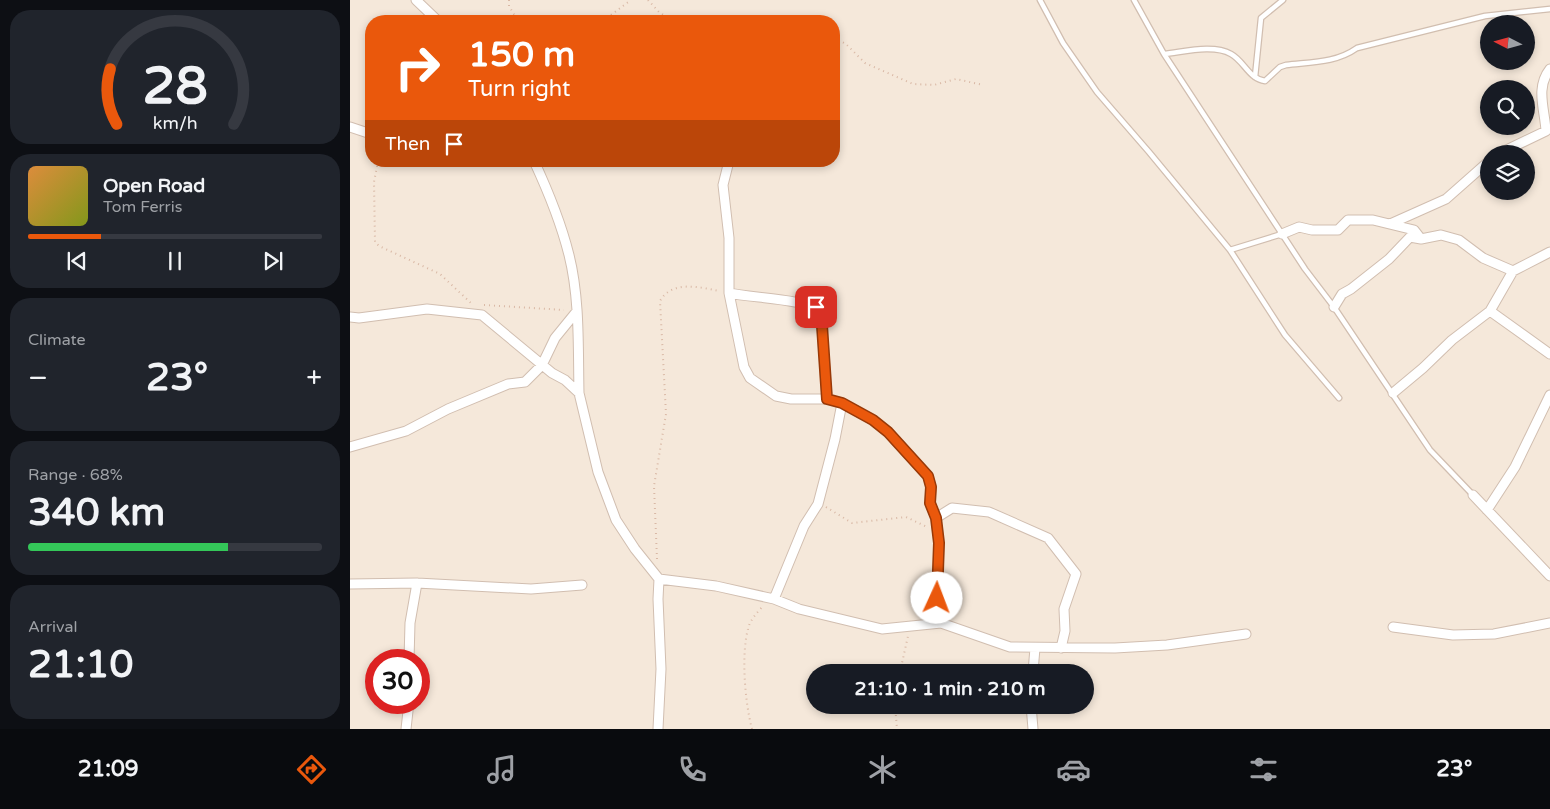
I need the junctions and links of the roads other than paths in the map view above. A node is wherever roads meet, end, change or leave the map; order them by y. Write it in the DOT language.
graph roads {
  1 [pos="416,0"];
  2 [pos="1040,0"];
  3 [pos="1134,0"];
  4 [pos="1283,0"];
  5 [pos="1550,8"];
  6 [pos="432,15"];
  7 [pos="1164,54"];
  8 [pos="1550,69"];
  9 [pos="1254,77"];
  10 [pos="350,127"];
  11 [pos="365,132"];
  12 [pos="1517,145"];
  13 [pos="537,167"];
  14 [pos="727,167"];
  15 [pos="1480,169"];
  16 [pos="1390,224"];
  17 [pos="1282,234"];
  18 [pos="1421,239"];
  19 [pos="1230,250"];
  20 [pos="1550,252"];
  21 [pos="1513,271"];
  22 [pos="729,293"];
  23 [pos="1334,308"];
  24 [pos="1490,310"];
  25 [pos="577,311"];
  26 [pos="350,317"];
  27 [pos="1550,354"];
  28 [pos="542,365"];
  29 [pos="1393,392"];
  30 [pos="579,393"];
  31 [pos="1550,395"];
  32 [pos="1339,398"];
  33 [pos="827,399"];
  34 [pos="842,403"];
  35 [pos="350,447"];
  36 [pos="1473,495"];
  37 [pos="1487,510"];
  38 [pos="936,518"];
  39 [pos="1550,576"];
  40 [pos="660,579"];
  41 [pos="416,583"];
  42 [pos="350,584"];
  43 [pos="582,585"];
  44 [pos="772,598"];
  45 [pos="941,623"];
  46 [pos="1550,623"];
  47 [pos="1393,627"];
  48 [pos="1246,634"];
  49 [pos="1034,648"];
  50 [pos="1060,648"];
  51 [pos="409,649"];
  52 [pos="1033,664"];
  53 [pos="408,714"];
  54 [pos="1032,714"];
  55 [pos="406,729"];
  56 [pos="658,729"];
  57 [pos="1033,729"];
  1 -- 6 [label="street"];
  2 -- 19 [label="lane"];
  3 -- 7 [label="lane"];
  4 -- 9 [label="lane"];
  5 -- 9 [label="lane"];
  7 -- 9 [label="lane"];
  7 -- 17 [label="lane"];
  8 -- 12 [label="street"];
  10 -- 11 [label="street"];
  13 -- 25 [label="street"];
  14 -- 22 [label="street"];
  15 -- 16 [label="street"];
  16 -- 17 [label="street"];
  16 -- 18 [label="street"];
  17 -- 19 [label="lane"];
  17 -- 23 [label="lane"];
  18 -- 21 [label="street"];
  18 -- 23 [label="street"];
  19 -- 32 [label="lane"];
  20 -- 21 [label="street"];
  21 -- 24 [label="street"];
  22 -- 33 [label="street"];
  22 -- 33 [label="street"];
  23 -- 29 [label="lane"];
  24 -- 27 [label="street"];
  24 -- 29 [label="street"];
  25 -- 28 [label="street"];
  25 -- 30 [label="street"];
  26 -- 28 [label="street"];
  28 -- 30 [label="street"];
  28 -- 35 [label="street"];
  29 -- 36 [label="lane"];
  30 -- 40 [label="street"];
  31 -- 37 [label="street"];
  33 -- 34 [label="street"];
  34 -- 38 [label="street"];
  34 -- 44 [label="street"];
  36 -- 37 [label="street"];
  37 -- 39 [label="street"];
  38 -- 45 [label="street"];
  38 -- 50 [label="street"];
  40 -- 44 [label="street"];
  40 -- 56 [label="street"];
  41 -- 42 [label="street"];
  41 -- 43 [label="street"];
  41 -- 51 [label="street"];
  44 -- 45 [label="street"];
  45 -- 49 [label="street"];
  46 -- 47 [label="street"];
  48 -- 50 [label="street"];
  49 -- 50 [label="street"];
  49 -- 52 [label="street"];
  53 -- 55 [label="street"];
  54 -- 57 [label="street"];
}
